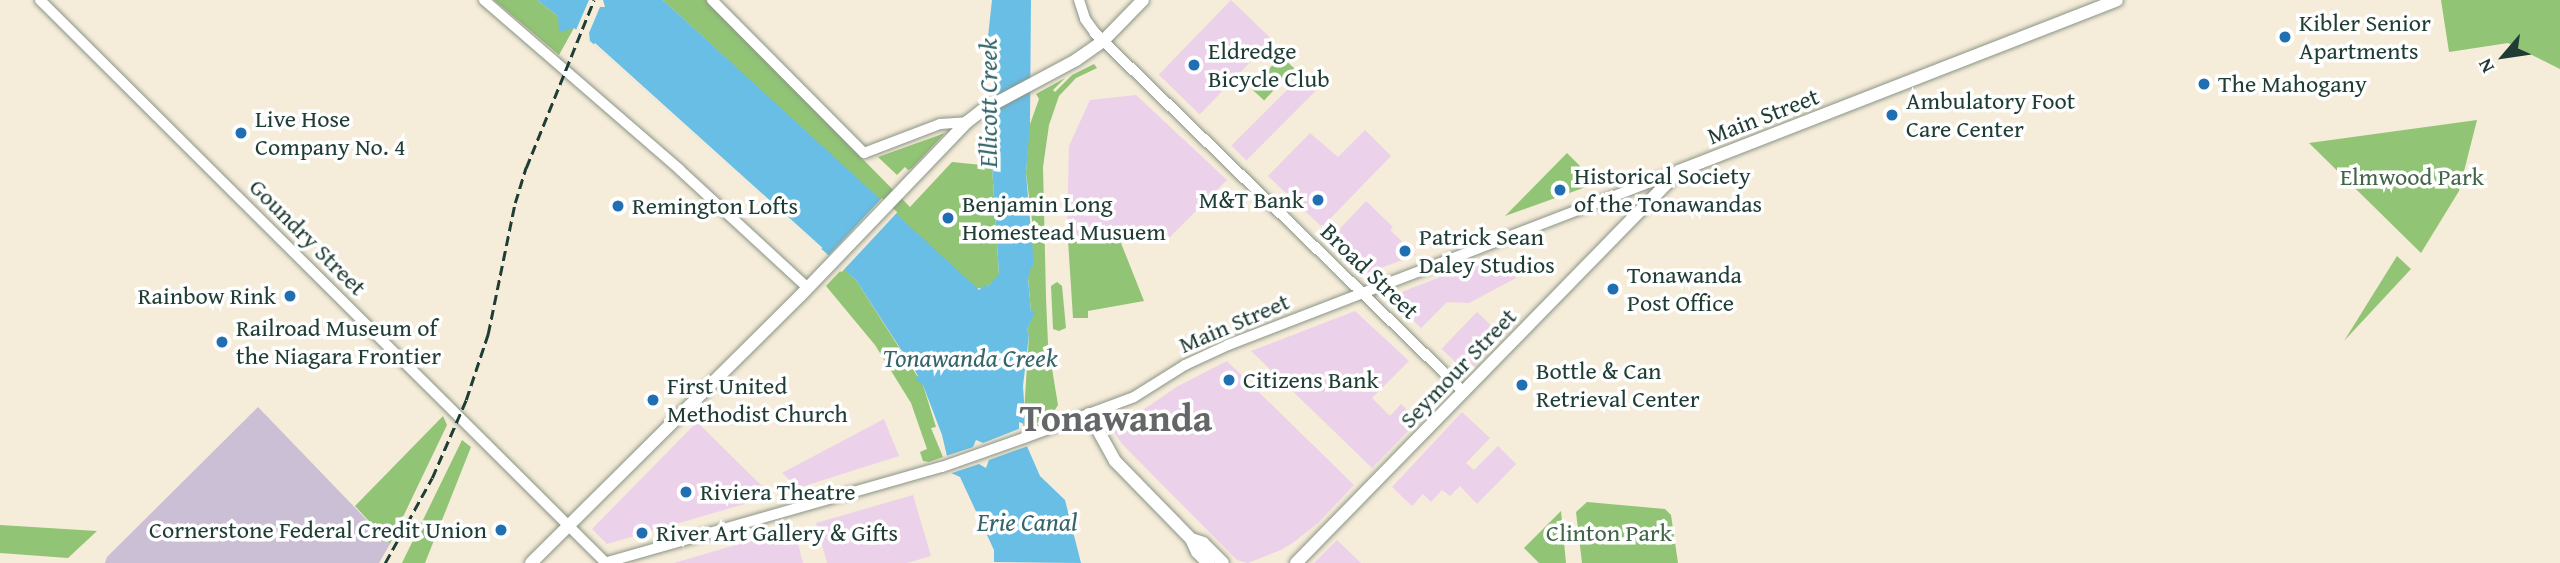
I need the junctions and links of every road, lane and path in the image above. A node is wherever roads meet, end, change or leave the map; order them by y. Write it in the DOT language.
graph roads {
  1 [pos="40,0"];
  2 [pos="484,0"];
  3 [pos="712,0"];
  4 [pos="1079,0"];
  5 [pos="1143,0"];
  6 [pos="2117,0"];
  7 [pos="1103,41"];
  8 [pos="967,121"];
  9 [pos="1679,171"];
  10 [pos="808,288"];
  11 [pos="1362,293"];
  12 [pos="1464,392"];
  13 [pos="1089,414"];
  14 [pos="570,525"];
  15 [pos="1191,539"];
  16 [pos="531,563"];
  17 [pos="605,563"];
  18 [pos="1208,563"];
  19 [pos="1223,563"];
  20 [pos="1296,563"];
  1 -- 14 [label="street, Goundry Street"];
  2 -- 10 [label="street"];
  3 -- 8 [label="street"];
  4 -- 7 [label="street, Broad Street"];
  5 -- 7 [label="main road"];
  6 -- 9 [label="main road, Main Street"];
  7 -- 8 [label="main road"];
  7 -- 11 [label="street, Broad Street"];
  8 -- 10 [label="main road"];
  9 -- 11 [label="street, Main Street"];
  9 -- 12 [label="main road, Seymour Street"];
  10 -- 14 [label="main road"];
  11 -- 12 [label="street, Broad Street"];
  11 -- 13 [label="street, Main Street"];
  12 -- 20 [label="main road, Seymour Street"];
  13 -- 15 [label="main road"];
  13 -- 17 [label="street, Main Street"];
  14 -- 16 [label="main road"];
  14 -- 17 [label="street, Goundry Street"];
  15 -- 18 [label="main road"];
  15 -- 19 [label="main road"];
}
